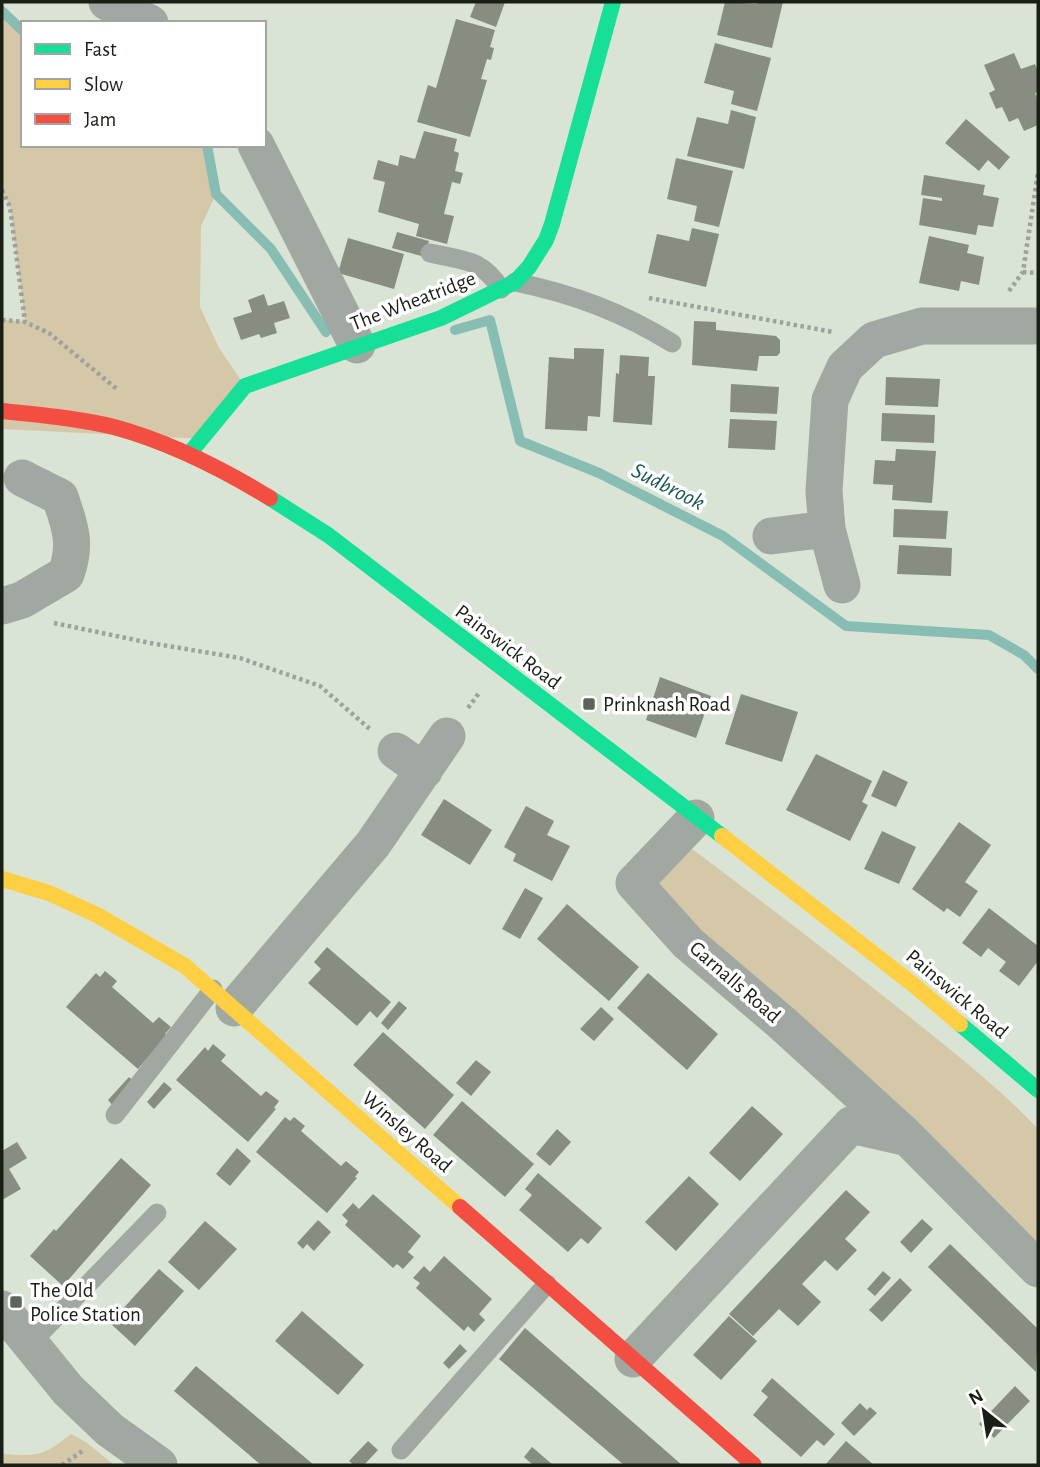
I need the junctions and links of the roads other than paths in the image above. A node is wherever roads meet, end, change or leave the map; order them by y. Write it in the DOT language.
graph roads {
  1 [pos="107,2"];
  2 [pos="613,2"];
  3 [pos="146,21"];
  4 [pos="257,147"];
  5 [pos="430,253"];
  6 [pos="508,286"];
  7 [pos="1038,318"];
  8 [pos="1038,326"];
  9 [pos="672,343"];
  10 [pos="357,345"];
  11 [pos="2,411"];
  12 [pos="189,454"];
  13 [pos="22,478"];
  14 [pos="827,528"];
  15 [pos="771,536"];
  16 [pos="842,584"];
  17 [pos="2,606"];
  18 [pos="447,736"];
  19 [pos="696,818"];
  20 [pos="2,879"];
  21 [pos="224,998"];
  22 [pos="1038,1090"];
  23 [pos="116,1115"];
  24 [pos="908,1138"];
  25 [pos="157,1213"];
  26 [pos="1038,1269"];
  27 [pos="547,1284"];
  28 [pos="2,1309"];
  29 [pos="30,1344"];
  30 [pos="633,1359"];
  31 [pos="401,1450"];
  32 [pos="159,1465"];
  33 [pos="754,1465"];
  1 -- 3 [label="street"];
  2 -- 6 [label="street, The Wheatridge"];
  4 -- 10 [label="street"];
  5 -- 6 [label="lane"];
  6 -- 9 [label="lane"];
  6 -- 10 [label="street, The Wheatridge"];
  7 -- 8 [label="street"];
  8 -- 14 [label="street"];
  10 -- 12 [label="street, The Wheatridge"];
  11 -- 12 [label="street, Painswick Road"];
  12 -- 19 [label="street, Painswick Road"];
  13 -- 17 [label="street"];
  14 -- 15 [label="street"];
  14 -- 16 [label="street"];
  18 -- 21 [label="street"];
  19 -- 22 [label="street, Painswick Road"];
  19 -- 24 [label="street, Garnalls Road"];
  20 -- 21 [label="street, Winsley Road"];
  21 -- 23 [label="lane"];
  21 -- 27 [label="street, Winsley Road"];
  24 -- 26 [label="street, Garnalls Road"];
  24 -- 30 [label="street"];
  25 -- 29 [label="lane"];
  27 -- 30 [label="street, Winsley Road"];
  27 -- 31 [label="lane"];
  28 -- 29 [label="street"];
  29 -- 32 [label="street"];
  30 -- 33 [label="street, Winsley Road"];
}
